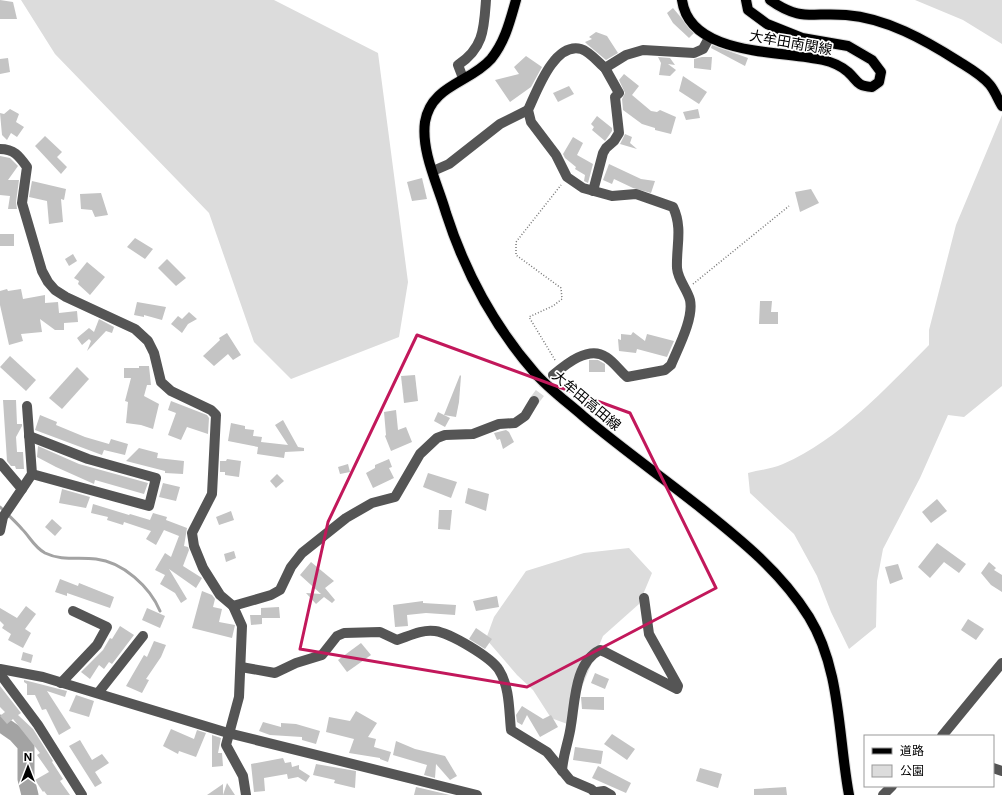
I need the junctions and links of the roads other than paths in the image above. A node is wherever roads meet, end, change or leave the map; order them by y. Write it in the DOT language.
graph roads {
  1 [pos="486,0"];
  2 [pos="516,0"];
  3 [pos="682,0"];
  4 [pos="746,0"];
  5 [pos="770,0"];
  6 [pos="710,38"];
  7 [pos="606,68"];
  8 [pos="463,78"];
  9 [pos="1002,106"];
  10 [pos="528,110"];
  11 [pos="0,149"];
  12 [pos="433,171"];
  13 [pos="593,191"];
  14 [pos="557,372"];
  15 [pos="534,401"];
  16 [pos="27,406"];
  17 [pos="29,436"];
  18 [pos="0,463"];
  19 [pos="32,474"];
  20 [pos="22,489"];
  21 [pos="0,531"];
  22 [pos="644,598"];
  23 [pos="233,606"];
  24 [pos="73,612"];
  25 [pos="143,636"];
  26 [pos="1002,664"];
  27 [pos="241,667"];
  28 [pos="0,669"];
  29 [pos="0,674"];
  30 [pos="61,682"];
  31 [pos="98,693"];
  32 [pos="228,733"];
  33 [pos="943,735"];
  34 [pos="562,770"];
  35 [pos="891,787"];
  36 [pos="849,792"];
  37 [pos="597,794"];
  38 [pos="82,795"];
  39 [pos="246,795"];
  40 [pos="477,795"];
  41 [pos="611,795"];
  42 [pos="883,795"];
  1 -- 8 [label="street"];
  2 -- 8 [label="main road, 大牟田高田線"];
  3 -- 6 [label="main road, 大牟田南関線"];
  4 -- 6 [label="main road, 大牟田南関線"];
  5 -- 9 [label="main road, 大牟田南関線"];
  6 -- 7 [label="street"];
  7 -- 10 [label="street"];
  7 -- 13 [label="street"];
  8 -- 12 [label="main road, 大牟田高田線"];
  10 -- 12 [label="street"];
  10 -- 13 [label="street"];
  11 -- 23 [label="street"];
  12 -- 36 [label="main road, 大牟田高田線"];
  13 -- 14 [label="street"];
  15 -- 23 [label="street"];
  16 -- 17 [label="street"];
  17 -- 19 [label="street"];
  17 -- 19 [label="street"];
  18 -- 20 [label="street"];
  19 -- 20 [label="street"];
  20 -- 21 [label="street"];
  22 -- 34 [label="street"];
  23 -- 27 [label="street"];
  24 -- 30 [label="street"];
  25 -- 31 [label="street"];
  26 -- 33 [label="street"];
  27 -- 32 [label="street"];
  27 -- 34 [label="street"];
  28 -- 30 [label="street"];
  29 -- 38 [label="street"];
  30 -- 31 [label="street"];
  31 -- 32 [label="street"];
  32 -- 39 [label="street"];
  32 -- 40 [label="street"];
  34 -- 37 [label="street"];
  35 -- 42 [label="street"];
  37 -- 41 [label="street"];
}
